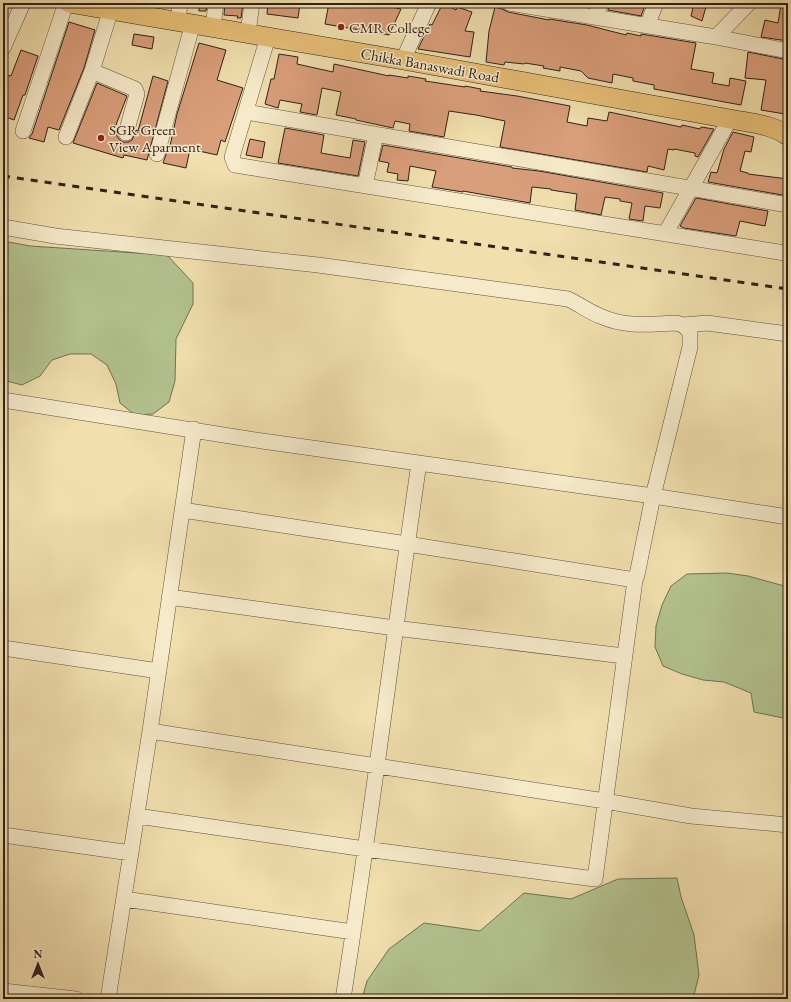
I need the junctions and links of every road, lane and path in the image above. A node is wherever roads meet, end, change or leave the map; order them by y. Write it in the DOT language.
graph roads {
  1 [pos="23,3"];
  2 [pos="66,3"];
  3 [pos="69,3"];
  4 [pos="216,3"];
  5 [pos="252,3"];
  6 [pos="428,3"];
  7 [pos="509,3"];
  8 [pos="601,3"];
  9 [pos="656,3"];
  10 [pos="749,3"];
  11 [pos="529,5"];
  12 [pos="100,6"];
  13 [pos="133,8"];
  14 [pos="183,16"];
  15 [pos="595,17"];
  16 [pos="647,26"];
  17 [pos="213,27"];
  18 [pos="248,33"];
  19 [pos="268,37"];
  20 [pos="716,37"];
  21 [pos="3,48"];
  22 [pos="788,51"];
  23 [pos="403,60"];
  24 [pos="92,71"];
  25 [pos="246,112"];
  26 [pos="730,119"];
  27 [pos="23,131"];
  28 [pos="126,133"];
  29 [pos="376,134"];
  30 [pos="788,136"];
  31 [pos="66,137"];
  32 [pos="157,154"];
  33 [pos="365,186"];
  34 [pos="691,188"];
  35 [pos="788,205"];
  36 [pos="3,227"];
  37 [pos="665,234"];
  38 [pos="788,253"];
  39 [pos="683,325"];
  40 [pos="788,334"];
  41 [pos="3,400"];
  42 [pos="194,429"];
  43 [pos="419,463"];
  44 [pos="653,496"];
  45 [pos="182,510"];
  46 [pos="788,517"];
  47 [pos="407,544"];
  48 [pos="634,580"];
  49 [pos="169,597"];
  50 [pos="395,628"];
  51 [pos="3,648"];
  52 [pos="624,656"];
  53 [pos="159,671"];
  54 [pos="150,731"];
  55 [pos="377,766"];
  56 [pos="605,801"];
  57 [pos="137,816"];
  58 [pos="788,825"];
  59 [pos="3,836"];
  60 [pos="365,849"];
  61 [pos="131,852"];
  62 [pos="124,899"];
  63 [pos="353,932"];
  64 [pos="3,991"];
  65 [pos="76,999"];
  66 [pos="108,999"];
  67 [pos="343,999"];
  1 -- 21 [label="street"];
  2 -- 27 [label="street"];
  3 -- 12 [label="main road, Chikka Banaswadi Road"];
  4 -- 17 [label="street"];
  5 -- 18 [label="street"];
  6 -- 23 [label="street"];
  7 -- 11 [label="street"];
  8 -- 15 [label="street"];
  9 -- 16 [label="street"];
  10 -- 20 [label="street"];
  11 -- 15 [label="street"];
  12 -- 13 [label="main road, Chikka Banaswadi Road"];
  12 -- 24 [label="street"];
  13 -- 14 [label="main road, Chikka Banaswadi Road"];
  14 -- 17 [label="main road, Chikka Banaswadi Road"];
  14 -- 32 [label="street"];
  15 -- 16 [label="street"];
  16 -- 20 [label="street"];
  17 -- 18 [label="main road, Chikka Banaswadi Road"];
  18 -- 19 [label="main road, Chikka Banaswadi Road"];
  19 -- 23 [label="main road, Chikka Banaswadi Road"];
  19 -- 25 [label="street"];
  20 -- 22 [label="street"];
  23 -- 26 [label="main road, Chikka Banaswadi Road"];
  24 -- 28 [label="street"];
  24 -- 31 [label="street"];
  25 -- 29 [label="street"];
  25 -- 33 [label="street"];
  26 -- 30 [label="main road, Chikka Banaswadi Road"];
  26 -- 34 [label="street"];
  29 -- 33 [label="street"];
  29 -- 34 [label="street"];
  33 -- 37 [label="street"];
  34 -- 35 [label="street"];
  34 -- 37 [label="street"];
  36 -- 39 [label="street"];
  37 -- 38 [label="street"];
  39 -- 40 [label="street"];
  39 -- 44 [label="street"];
  41 -- 42 [label="street"];
  42 -- 43 [label="street"];
  42 -- 45 [label="street"];
  43 -- 44 [label="street"];
  43 -- 47 [label="street"];
  44 -- 46 [label="street"];
  44 -- 48 [label="street"];
  45 -- 47 [label="street"];
  45 -- 49 [label="street"];
  47 -- 48 [label="street"];
  47 -- 50 [label="street"];
  48 -- 52 [label="street"];
  49 -- 50 [label="street"];
  49 -- 53 [label="street"];
  50 -- 52 [label="street"];
  50 -- 55 [label="street"];
  51 -- 53 [label="street"];
  52 -- 56 [label="street"];
  53 -- 54 [label="street"];
  54 -- 55 [label="street"];
  54 -- 57 [label="street"];
  55 -- 56 [label="street"];
  55 -- 60 [label="street"];
  56 -- 58 [label="street"];
  56 -- 60 [label="street"];
  57 -- 60 [label="street"];
  57 -- 61 [label="street"];
  59 -- 61 [label="street"];
  60 -- 63 [label="street"];
  61 -- 62 [label="street"];
  62 -- 63 [label="street"];
  62 -- 66 [label="street"];
  63 -- 67 [label="street"];
  64 -- 65 [label="street"];
}
